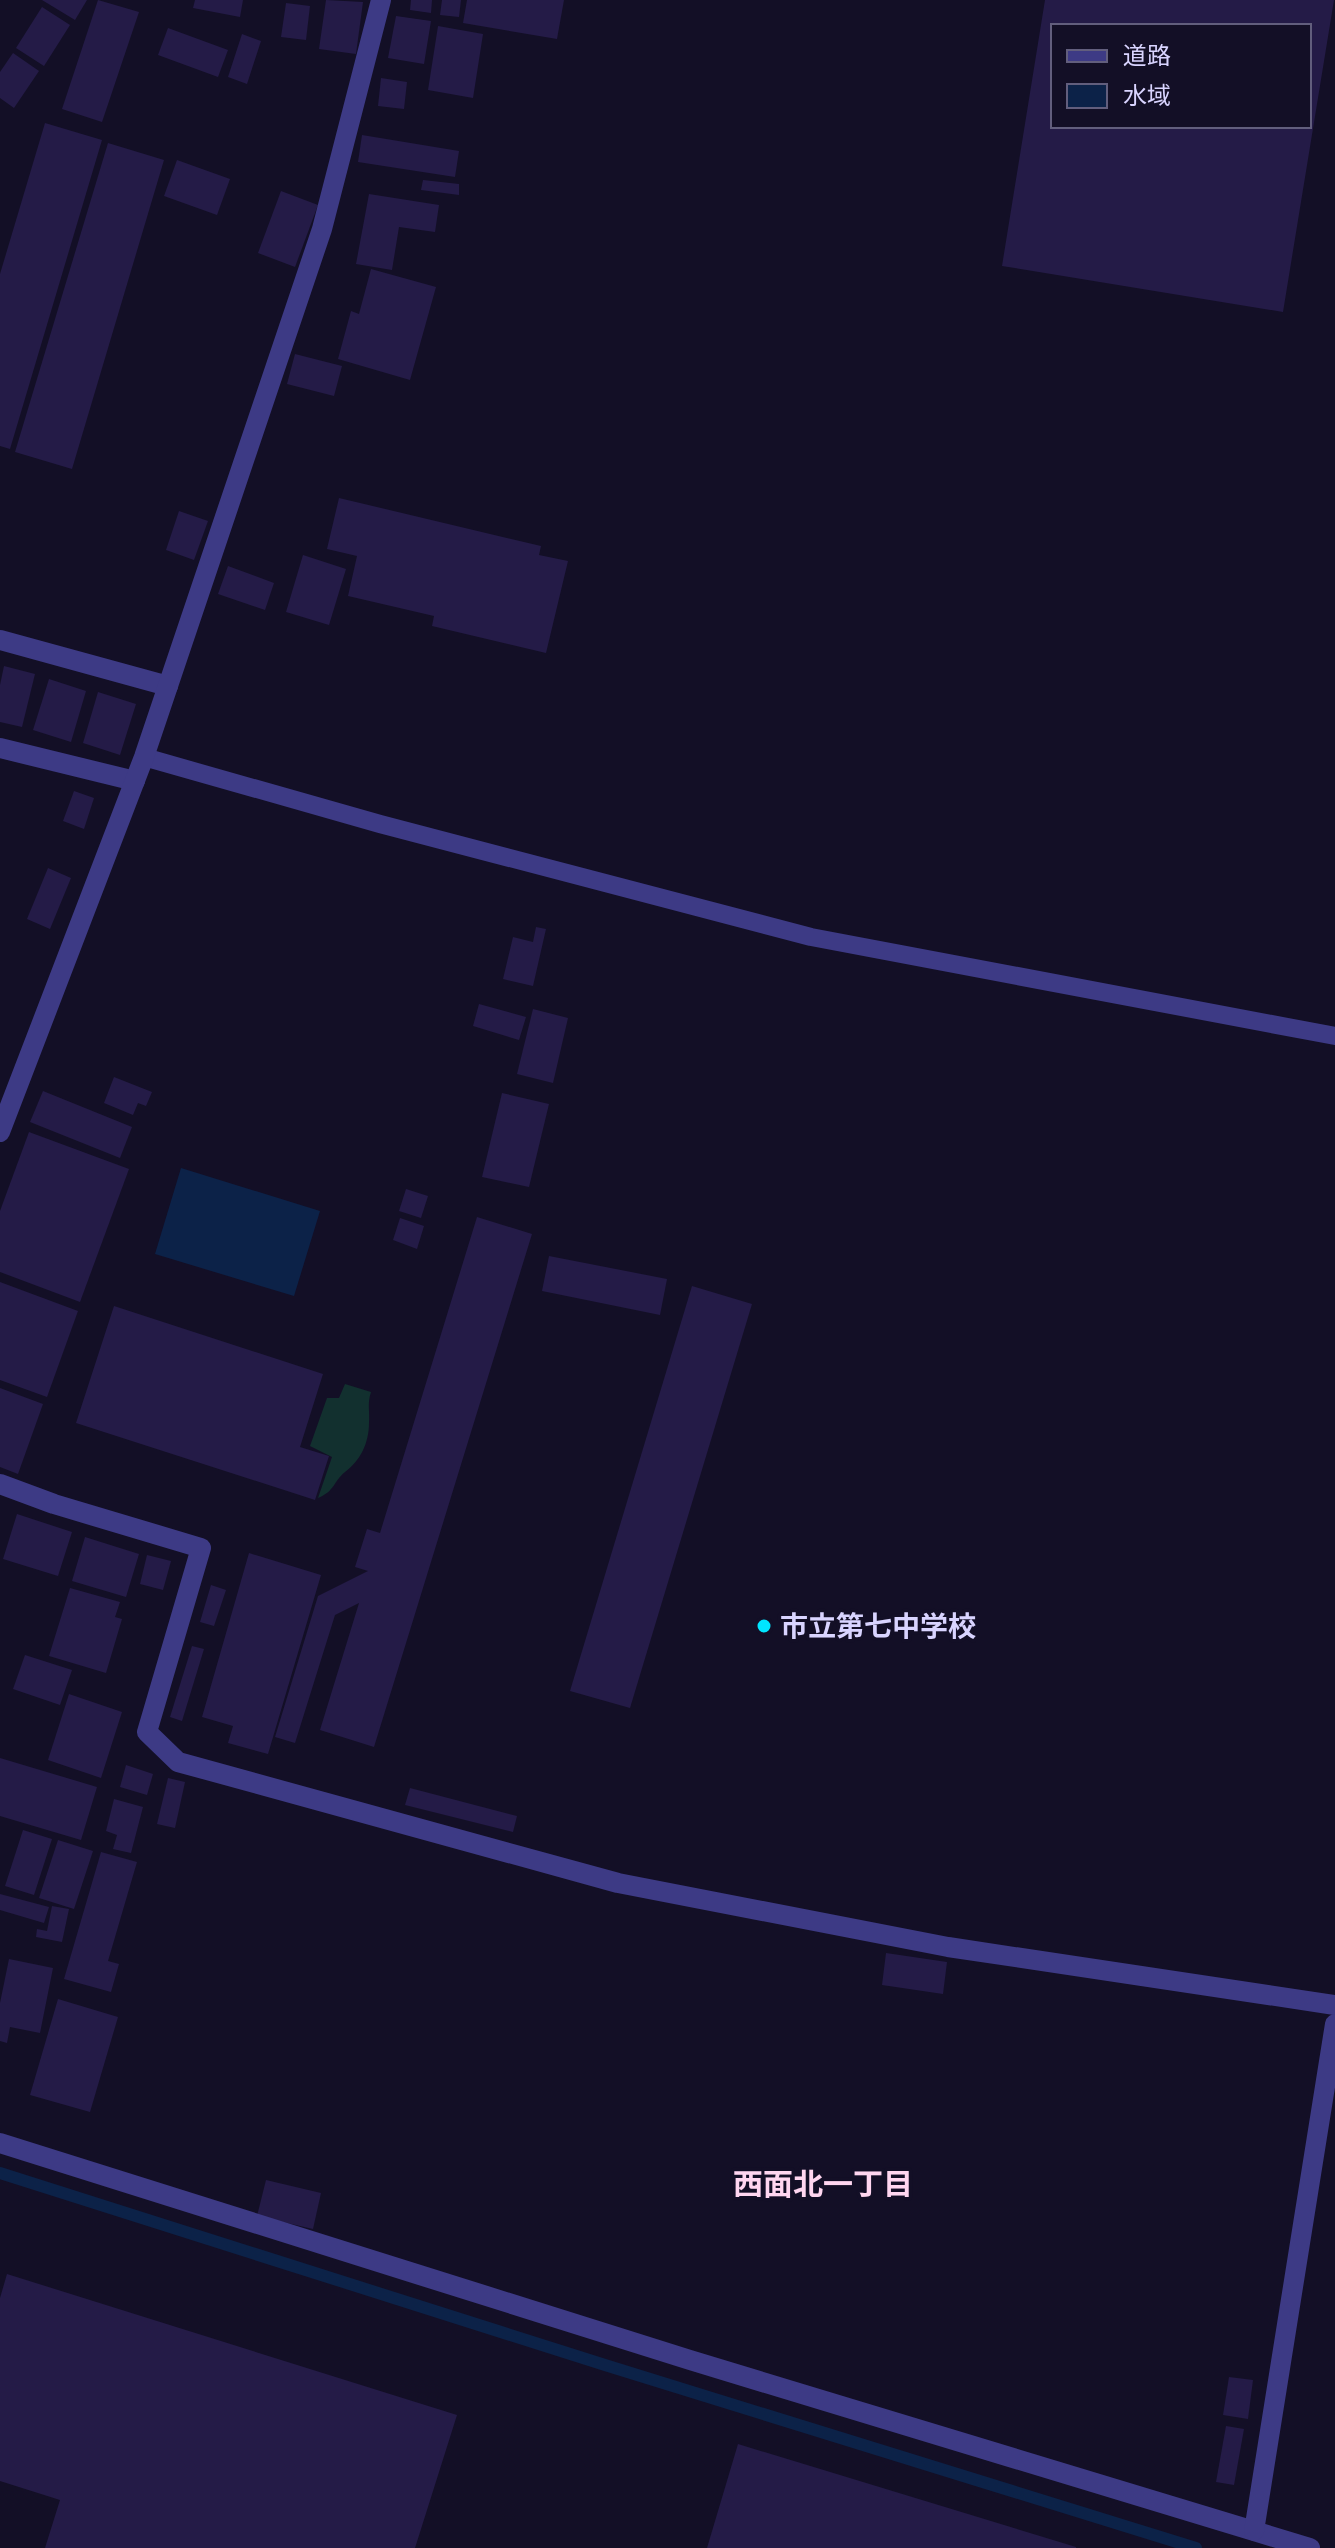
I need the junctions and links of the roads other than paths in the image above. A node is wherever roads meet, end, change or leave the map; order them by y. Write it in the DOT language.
graph roads {
  1 [pos="381,0"];
  2 [pos="0,640"];
  3 [pos="168,686"];
  4 [pos="0,748"];
  5 [pos="144,757"];
  6 [pos="135,781"];
  7 [pos="1335,1036"];
  8 [pos="0,1132"];
  9 [pos="0,1484"];
  10 [pos="1335,2005"];
  11 [pos="1335,2024"];
  12 [pos="0,2143"];
  13 [pos="1254,2531"];
  14 [pos="1310,2548"];
  1 -- 3 [label="street"];
  2 -- 3 [label="street"];
  3 -- 5 [label="street"];
  4 -- 6 [label="street"];
  5 -- 6 [label="street"];
  5 -- 7 [label="lane"];
  6 -- 8 [label="street"];
  9 -- 10 [label="street"];
  11 -- 13 [label="street"];
  12 -- 13 [label="street"];
  13 -- 14 [label="street"];
}
